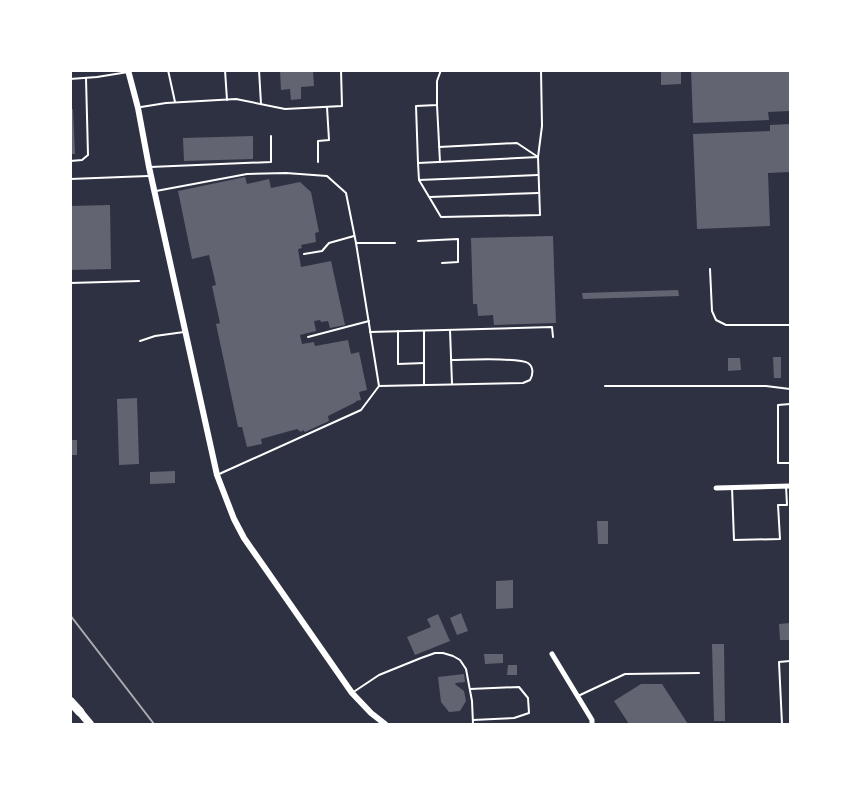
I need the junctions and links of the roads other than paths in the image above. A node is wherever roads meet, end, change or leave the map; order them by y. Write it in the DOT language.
graph roads {
  1 [pos="168,70"];
  2 [pos="225,70"];
  3 [pos="259,70"];
  4 [pos="341,70"];
  5 [pos="441,70"];
  6 [pos="541,70"];
  7 [pos="128,71"];
  8 [pos="86,78"];
  9 [pos="70,79"];
  10 [pos="227,100"];
  11 [pos="175,102"];
  12 [pos="261,104"];
  13 [pos="437,105"];
  14 [pos="327,107"];
  15 [pos="138,108"];
  16 [pos="270,136"];
  17 [pos="439,147"];
  18 [pos="538,157"];
  19 [pos="70,161"];
  20 [pos="318,162"];
  21 [pos="440,162"];
  22 [pos="418,163"];
  23 [pos="149,167"];
  24 [pos="538,175"];
  25 [pos="151,176"];
  26 [pos="70,179"];
  27 [pos="419,180"];
  28 [pos="154,192"];
  29 [pos="539,193"];
  30 [pos="430,197"];
  31 [pos="355,236"];
  32 [pos="418,241"];
  33 [pos="356,243"];
  34 [pos="395,243"];
  35 [pos="304,254"];
  36 [pos="442,263"];
  37 [pos="710,269"];
  38 [pos="139,281"];
  39 [pos="70,283"];
  40 [pos="369,321"];
  41 [pos="790,325"];
  42 [pos="424,330"];
  43 [pos="450,330"];
  44 [pos="186,331"];
  45 [pos="398,331"];
  46 [pos="370,332"];
  47 [pos="308,337"];
  48 [pos="553,337"];
  49 [pos="140,341"];
  50 [pos="451,360"];
  51 [pos="424,363"];
  52 [pos="424,385"];
  53 [pos="452,385"];
  54 [pos="379,386"];
  55 [pos="605,386"];
  56 [pos="790,389"];
  57 [pos="790,404"];
  58 [pos="790,463"];
  59 [pos="217,475"];
  60 [pos="788,486"];
  61 [pos="732,487"];
  62 [pos="716,488"];
  63 [pos="552,654"];
  64 [pos="790,661"];
  65 [pos="699,673"];
  66 [pos="470,688"];
  67 [pos="352,693"];
  68 [pos="578,696"];
  69 [pos="70,701"];
  70 [pos="80,712"];
  71 [pos="473,720"];
  72 [pos="90,724"];
  73 [pos="386,724"];
  74 [pos="473,724"];
  75 [pos="592,724"];
  76 [pos="782,724"];
  1 -- 11 [label="lane"];
  2 -- 10 [label="lane"];
  3 -- 12 [label="lane"];
  4 -- 14 [label="lane"];
  5 -- 13 [label="lane"];
  6 -- 18 [label="lane"];
  7 -- 8 [label="lane"];
  7 -- 15 [label="street"];
  8 -- 9 [label="lane"];
  8 -- 19 [label="lane"];
  10 -- 11 [label="lane"];
  10 -- 12 [label="lane"];
  11 -- 15 [label="lane"];
  12 -- 14 [label="lane"];
  13 -- 17 [label="lane"];
  13 -- 22 [label="lane"];
  14 -- 20 [label="lane"];
  15 -- 23 [label="street"];
  16 -- 23 [label="lane"];
  17 -- 18 [label="lane"];
  17 -- 21 [label="lane"];
  18 -- 21 [label="lane"];
  18 -- 24 [label="lane"];
  21 -- 22 [label="lane"];
  22 -- 27 [label="lane"];
  23 -- 25 [label="street"];
  24 -- 27 [label="lane"];
  24 -- 29 [label="lane"];
  25 -- 26 [label="lane"];
  25 -- 28 [label="street"];
  27 -- 30 [label="lane"];
  28 -- 31 [label="lane"];
  28 -- 44 [label="street"];
  29 -- 30 [label="lane"];
  29 -- 30 [label="lane"];
  31 -- 33 [label="lane"];
  31 -- 35 [label="lane"];
  32 -- 36 [label="lane"];
  33 -- 34 [label="lane"];
  33 -- 40 [label="lane"];
  37 -- 41 [label="lane"];
  38 -- 39 [label="lane"];
  40 -- 46 [label="lane"];
  40 -- 47 [label="lane"];
  42 -- 43 [label="lane"];
  42 -- 45 [label="lane"];
  42 -- 51 [label="lane"];
  43 -- 48 [label="lane"];
  43 -- 50 [label="lane"];
  44 -- 49 [label="lane"];
  44 -- 59 [label="street"];
  45 -- 46 [label="lane"];
  45 -- 51 [label="lane"];
  46 -- 54 [label="lane"];
  50 -- 53 [label="lane"];
  50 -- 53 [label="lane"];
  51 -- 52 [label="lane"];
  52 -- 53 [label="lane"];
  52 -- 54 [label="lane"];
  54 -- 59 [label="lane"];
  55 -- 56 [label="lane"];
  57 -- 58 [label="lane"];
  59 -- 67 [label="street"];
  60 -- 61 [label="street"];
  60 -- 61 [label="lane"];
  61 -- 62 [label="street"];
  63 -- 68 [label="street"];
  64 -- 76 [label="lane"];
  65 -- 68 [label="lane"];
  66 -- 67 [label="lane"];
  66 -- 71 [label="lane"];
  66 -- 71 [label="lane"];
  67 -- 73 [label="street"];
  68 -- 75 [label="street"];
  69 -- 70 [label="highway"];
  70 -- 72 [label="main road"];
  71 -- 74 [label="lane"];
}
